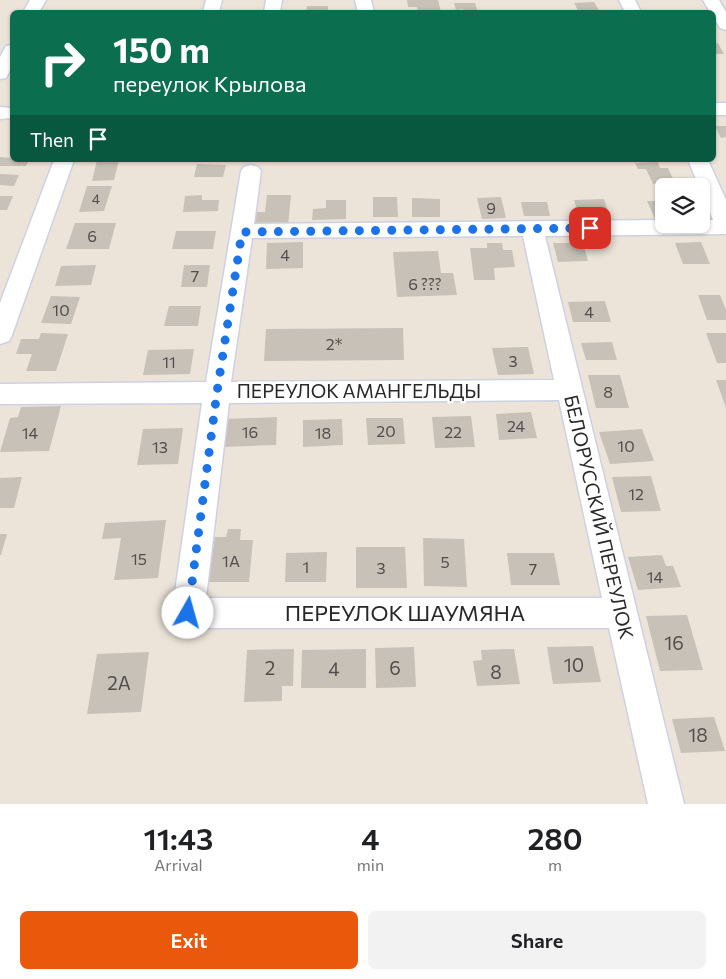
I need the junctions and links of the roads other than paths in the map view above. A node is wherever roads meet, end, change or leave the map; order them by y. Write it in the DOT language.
graph roads {
  1 [pos="711,0"];
  2 [pos="726,25"];
  3 [pos="10,54"];
  4 [pos="0,74"];
  5 [pos="63,162"];
  6 [pos="699,162"];
  7 [pos="251,171"];
  8 [pos="726,225"];
  9 [pos="532,229"];
  10 [pos="242,232"];
  11 [pos="0,335"];
  12 [pos="568,390"];
  13 [pos="217,392"];
  14 [pos="0,394"];
  15 [pos="623,613"];
  16 [pos="666,804"];
  1 -- 2 [label="street"];
  3 -- 4 [label="street"];
  5 -- 11 [label="street"];
  6 -- 8 [label="street"];
  7 -- 10 [label="street"];
  8 -- 9 [label="lane"];
  9 -- 10 [label="lane"];
  9 -- 12 [label="street, БЕЛОРУССКИЙ ПЕРЕУЛОК"];
  10 -- 13 [label="street"];
  12 -- 13 [label="street, ПЕРЕУЛОК АМАНГЕЛЬДЫ"];
  12 -- 15 [label="street, БЕЛОРУССКИЙ ПЕРЕУЛОК"];
  13 -- 14 [label="street, ПЕРЕУЛОК АМАНГЕЛЬДЫ"];
  13 -- 15 [label="street, ПЕРЕУЛОК ШАУМЯНА"];
  15 -- 16 [label="street, БЕЛОРУССКИЙ ПЕРЕУЛОК"];
}
